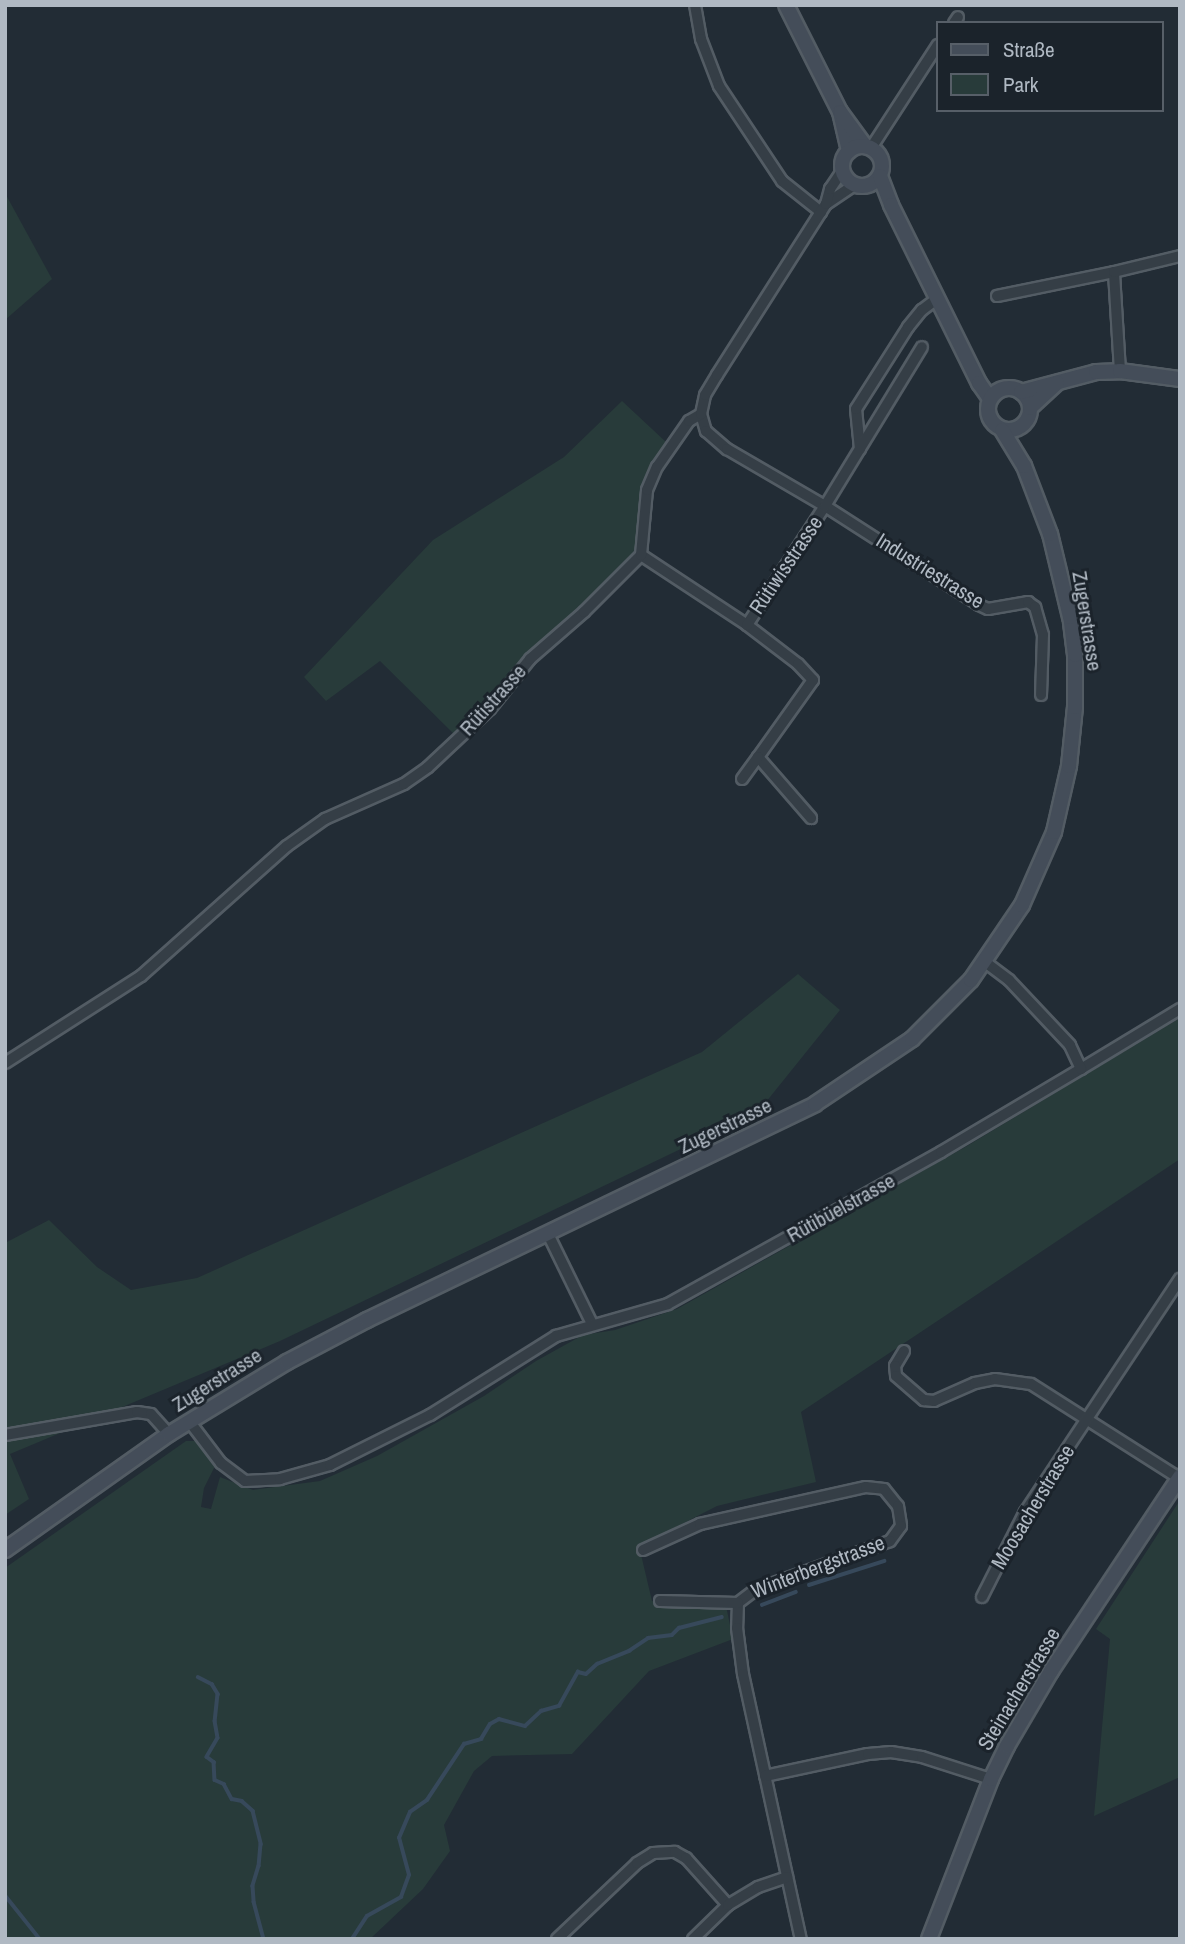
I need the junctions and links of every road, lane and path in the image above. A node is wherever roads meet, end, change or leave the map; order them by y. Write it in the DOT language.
graph roads {
  1 [pos="695,5"];
  2 [pos="786,5"];
  3 [pos="936,48"];
  4 [pos="840,112"];
  5 [pos="868,147"];
  6 [pos="849,151"];
  7 [pos="842,171"];
  8 [pos="880,176"];
  9 [pos="861,186"];
  10 [pos="891,205"];
  11 [pos="823,208"];
  12 [pos="1180,256"];
  13 [pos="1114,272"];
  14 [pos="997,296"];
  15 [pos="938,298"];
  16 [pos="922,347"];
  17 [pos="1120,372"];
  18 [pos="1180,379"];
  19 [pos="1057,383"];
  20 [pos="1021,391"];
  21 [pos="996,394"];
  22 [pos="1030,408"];
  23 [pos="701,414"];
  24 [pos="1020,428"];
  25 [pos="1002,430"];
  26 [pos="860,450"];
  27 [pos="1024,466"];
  28 [pos="825,506"];
  29 [pos="641,555"];
  30 [pos="747,625"];
  31 [pos="1041,695"];
  32 [pos="758,757"];
  33 [pos="742,779"];
  34 [pos="811,818"];
  35 [pos="985,962"];
  36 [pos="1180,1009"];
  37 [pos="5,1063"];
  38 [pos="1081,1069"];
  39 [pos="548,1234"];
  40 [pos="1180,1279"];
  41 [pos="592,1324"];
  42 [pos="904,1351"];
  43 [pos="1087,1418"];
  44 [pos="189,1421"];
  45 [pos="169,1434"];
  46 [pos="5,1435"];
  47 [pos="1180,1478"];
  48 [pos="5,1550"];
  49 [pos="643,1550"];
  50 [pos="982,1597"];
  51 [pos="660,1601"];
  52 [pos="738,1603"];
  53 [pos="765,1776"];
  54 [pos="991,1779"];
  55 [pos="787,1878"];
  56 [pos="728,1905"];
  57 [pos="557,1939"];
  58 [pos="693,1939"];
  59 [pos="802,1939"];
  60 [pos="929,1939"];
  1 -- 11 [label="street"];
  2 -- 4 [label="main road"];
  3 -- 5 [label="street"];
  4 -- 5 [label="main road"];
  4 -- 6 [label="main road"];
  5 -- 6 [label="main road"];
  5 -- 8 [label="main road"];
  6 -- 7 [label="main road"];
  7 -- 9 [label="main road"];
  7 -- 11 [label="street"];
  8 -- 9 [label="main road"];
  8 -- 10 [label="main road"];
  9 -- 10 [label="main road"];
  9 -- 11 [label="street"];
  10 -- 15 [label="main road"];
  11 -- 23 [label="street"];
  12 -- 13 [label="street"];
  13 -- 14 [label="street"];
  13 -- 17 [label="street"];
  15 -- 21 [label="main road"];
  15 -- 26 [label="street"];
  16 -- 26 [label="street"];
  17 -- 18 [label="main road"];
  17 -- 19 [label="main road"];
  19 -- 20 [label="main road"];
  19 -- 22 [label="main road"];
  20 -- 21 [label="main road"];
  20 -- 22 [label="main road"];
  21 -- 25 [label="main road"];
  22 -- 24 [label="main road"];
  23 -- 28 [label="street, Industriestrasse"];
  23 -- 29 [label="street"];
  24 -- 25 [label="main road"];
  24 -- 27 [label="main road, Zugerstrasse"];
  25 -- 27 [label="main road, Zugerstrasse"];
  26 -- 28 [label="street"];
  27 -- 35 [label="main road, Zugerstrasse"];
  28 -- 30 [label="street, Rütiwisstrasse"];
  28 -- 31 [label="street, Industriestrasse"];
  29 -- 30 [label="street, Rütiwisstrasse"];
  29 -- 37 [label="street, Rütistrasse"];
  30 -- 32 [label="street, Rütiwisstrasse"];
  32 -- 33 [label="street, Rütiwisstrasse"];
  32 -- 34 [label="street"];
  35 -- 38 [label="street"];
  35 -- 39 [label="main road, Zugerstrasse"];
  36 -- 38 [label="street, Rütibüelstrasse"];
  38 -- 41 [label="street, Rütibüelstrasse"];
  39 -- 41 [label="street"];
  39 -- 44 [label="main road, Zugerstrasse"];
  40 -- 43 [label="street, Moosacherstrasse"];
  41 -- 44 [label="street, Rütibüelstrasse"];
  42 -- 43 [label="street"];
  43 -- 47 [label="street"];
  43 -- 50 [label="street, Moosacherstrasse"];
  44 -- 45 [label="main road, Zugerstrasse"];
  45 -- 46 [label="street"];
  45 -- 48 [label="main road, Zugerstrasse"];
  47 -- 54 [label="main road, Steinacherstrasse"];
  49 -- 52 [label="street, Winterbergstrasse"];
  51 -- 52 [label="street"];
  52 -- 53 [label="street, Winterbergstrasse"];
  53 -- 54 [label="street"];
  53 -- 55 [label="street, Winterbergstrasse"];
  54 -- 60 [label="main road, Steinacherstrasse"];
  55 -- 56 [label="street"];
  55 -- 59 [label="street, Winterbergstrasse"];
  56 -- 57 [label="street"];
  56 -- 58 [label="street"];
}
